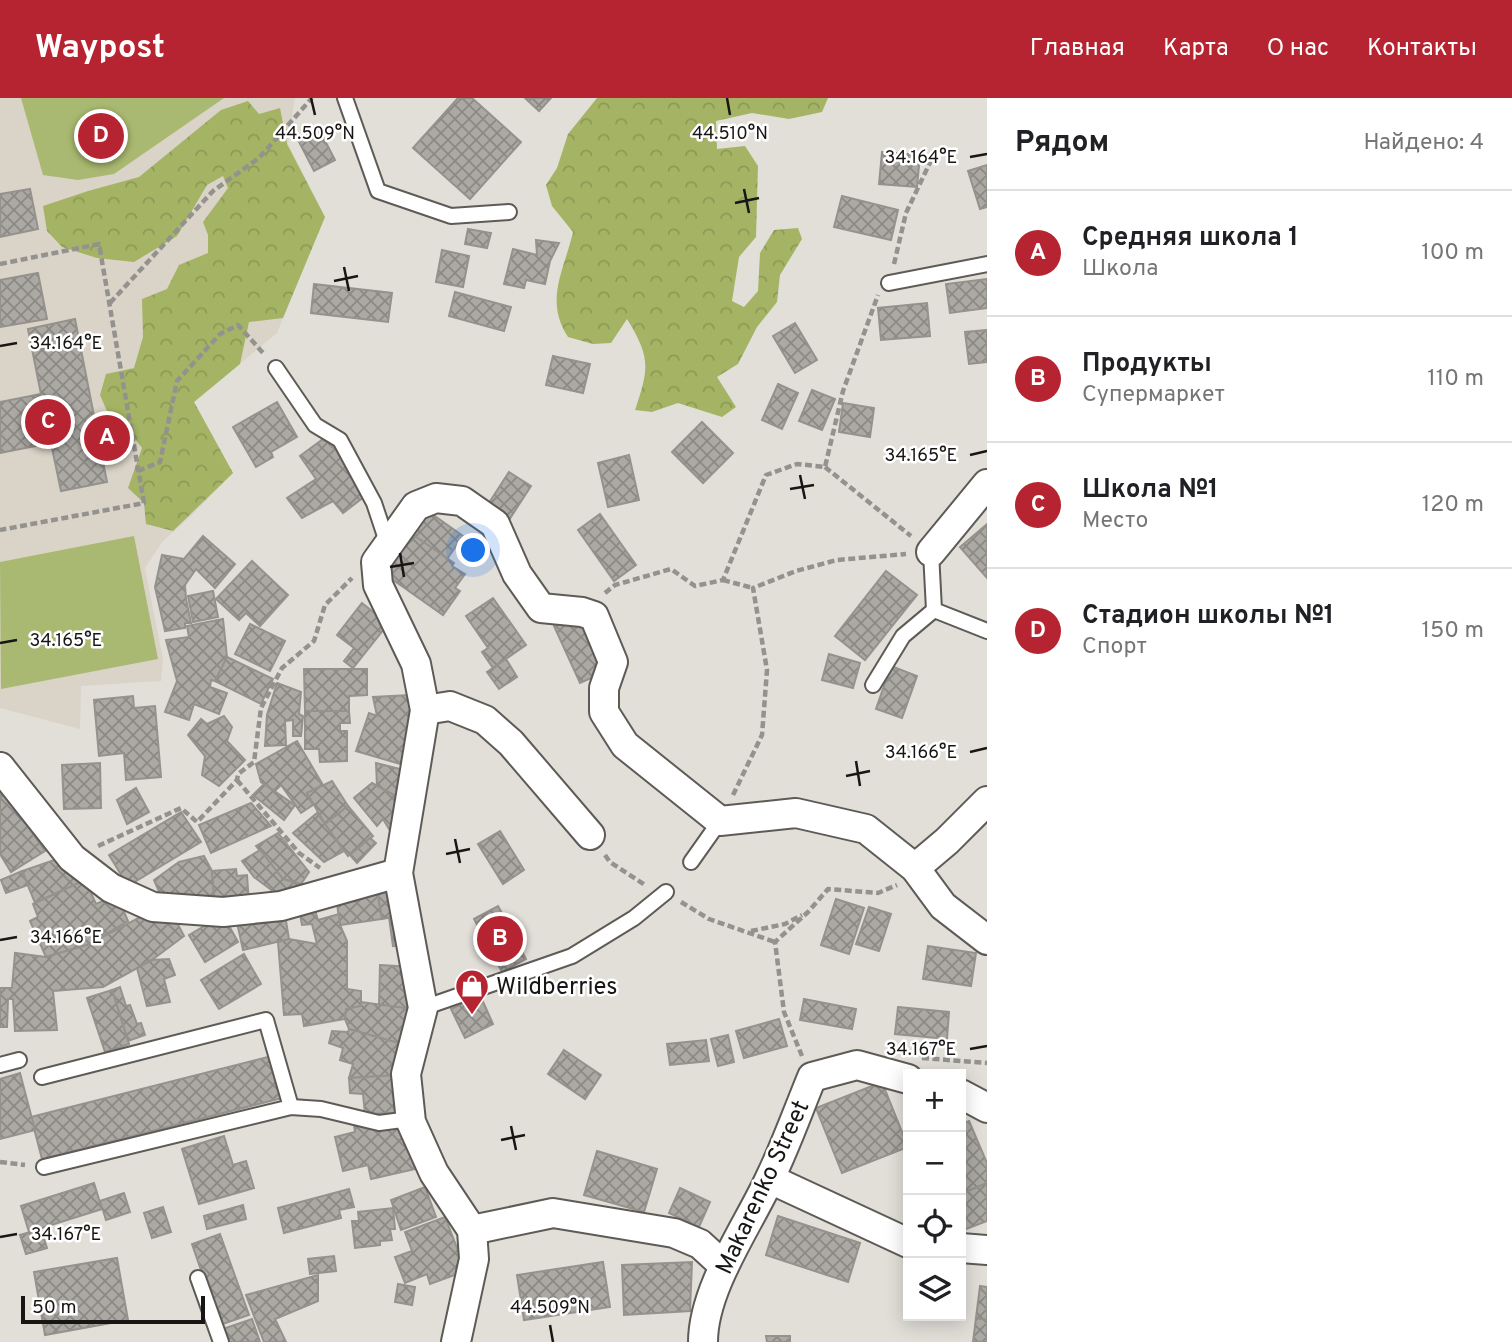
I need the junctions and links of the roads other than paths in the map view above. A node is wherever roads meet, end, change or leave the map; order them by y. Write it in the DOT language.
graph roads {
  1 [pos="345,98"];
  2 [pos="509,212"];
  3 [pos="987,264"];
  4 [pos="889,283"];
  5 [pos="276,368"];
  6 [pos="987,484"];
  7 [pos="931,552"];
  8 [pos="382,554"];
  9 [pos="934,610"];
  10 [pos="987,631"];
  11 [pos="873,685"];
  12 [pos="425,710"];
  13 [pos="0,767"];
  14 [pos="987,800"];
  15 [pos="720,821"];
  16 [pos="590,835"];
  17 [pos="691,862"];
  18 [pos="918,871"];
  19 [pos="398,873"];
  20 [pos="666,892"];
  21 [pos="987,940"];
  22 [pos="423,1009"];
  23 [pos="19,1060"];
  24 [pos="0,1065"];
  25 [pos="42,1077"];
  26 [pos="903,1078"];
  27 [pos="966,1097"];
  28 [pos="291,1107"];
  29 [pos="987,1108"];
  30 [pos="410,1119"];
  31 [pos="44,1167"];
  32 [pos="770,1179"];
  33 [pos="472,1230"];
  34 [pos="903,1241"];
  35 [pos="966,1248"];
  36 [pos="987,1250"];
  37 [pos="724,1266"];
  38 [pos="198,1278"];
  39 [pos="221,1342"];
  40 [pos="456,1342"];
  41 [pos="703,1342"];
  1 -- 2 [label="lane"];
  3 -- 4 [label="lane"];
  5 -- 8 [label="lane"];
  6 -- 7 [label="street"];
  7 -- 9 [label="lane"];
  8 -- 12 [label="street"];
  8 -- 15 [label="street"];
  9 -- 10 [label="lane"];
  9 -- 11 [label="lane"];
  12 -- 16 [label="street"];
  12 -- 19 [label="street"];
  13 -- 19 [label="street"];
  14 -- 18 [label="street"];
  15 -- 17 [label="lane"];
  15 -- 18 [label="street"];
  18 -- 21 [label="street"];
  19 -- 22 [label="street"];
  20 -- 22 [label="lane"];
  22 -- 30 [label="street"];
  23 -- 24 [label="lane"];
  25 -- 28 [label="lane"];
  26 -- 32 [label="street, Makarenko Street"];
  27 -- 29 [label="street"];
  28 -- 30 [label="lane"];
  28 -- 31 [label="lane"];
  30 -- 33 [label="street"];
  32 -- 34 [label="street"];
  32 -- 37 [label="street, Makarenko Street"];
  33 -- 37 [label="street"];
  33 -- 40 [label="street"];
  35 -- 36 [label="street"];
  37 -- 41 [label="street, Makarenko Street"];
  38 -- 39 [label="lane"];
}
